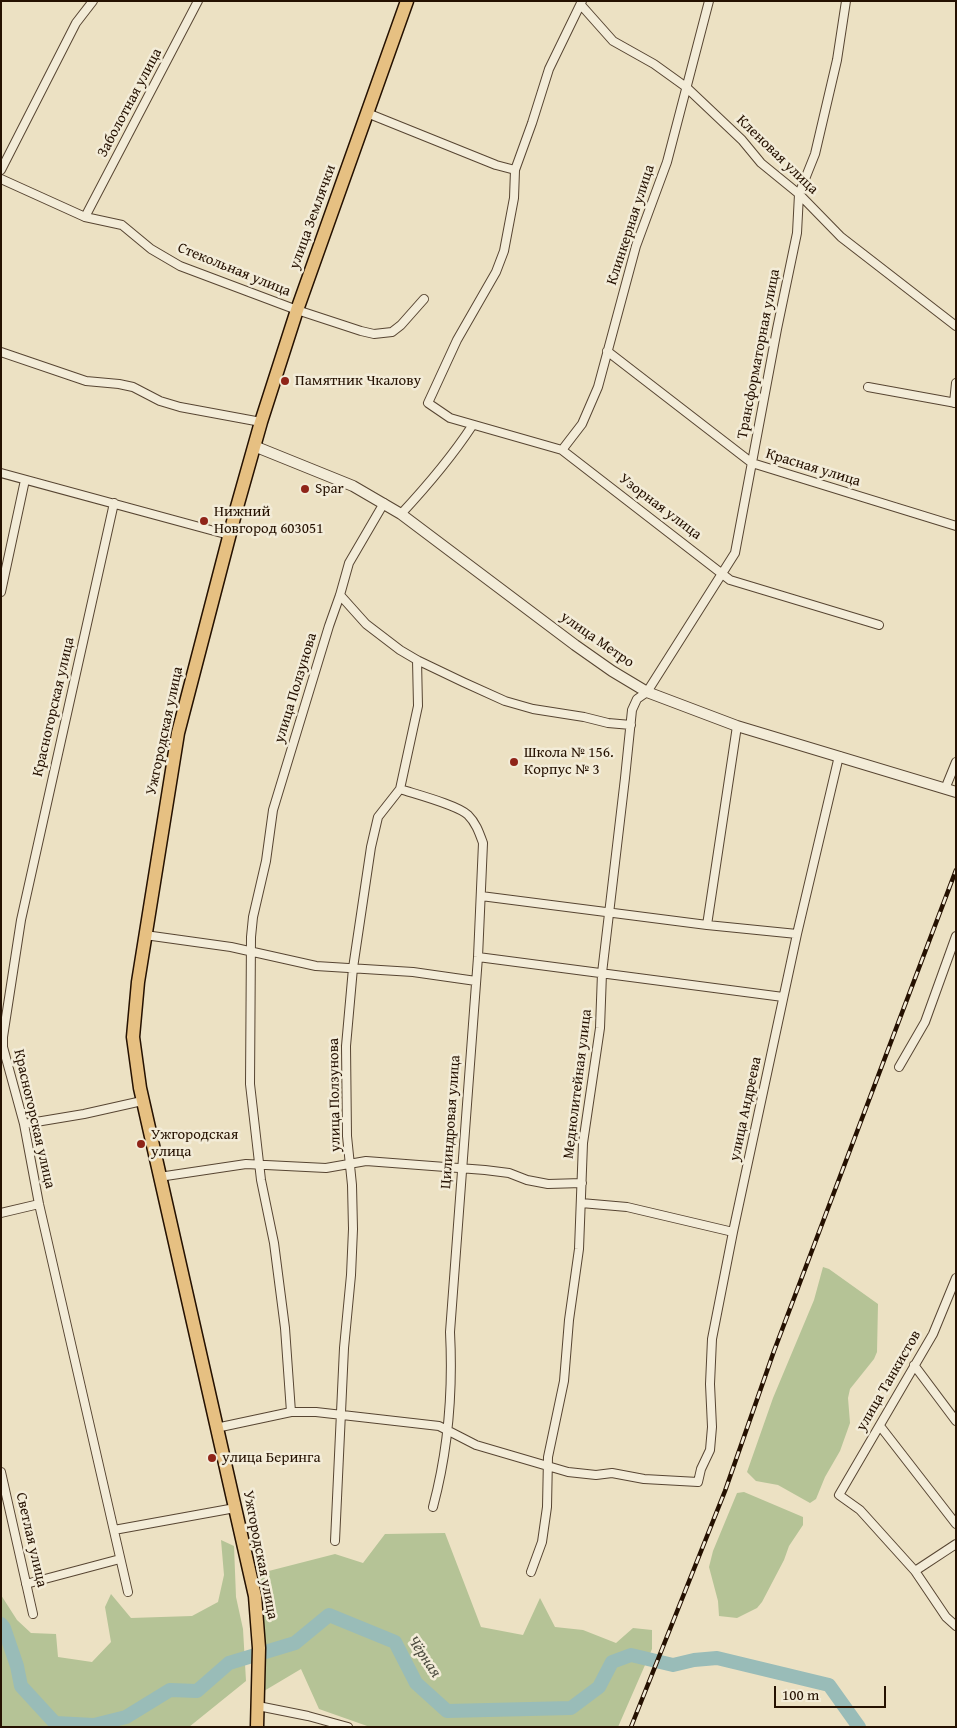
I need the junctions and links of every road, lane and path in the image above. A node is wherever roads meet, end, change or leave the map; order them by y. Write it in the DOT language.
graph roads {
  1 [pos="94,1"];
  2 [pos="198,1"];
  3 [pos="407,1"];
  4 [pos="709,1"];
  5 [pos="846,1"];
  6 [pos="581,3"];
  7 [pos="686,87"];
  8 [pos="367,113"];
  9 [pos="1,170"];
  10 [pos="515,170"];
  11 [pos="1,180"];
  12 [pos="799,194"];
  13 [pos="86,217"];
  14 [pos="424,299"];
  15 [pos="297,310"];
  16 [pos="956,326"];
  17 [pos="607,351"];
  18 [pos="1,352"];
  19 [pos="956,383"];
  20 [pos="868,387"];
  21 [pos="955,403"];
  22 [pos="261,422"];
  23 [pos="472,426"];
  24 [pos="254,446"];
  25 [pos="562,450"];
  26 [pos="752,463"];
  27 [pos="1,473"];
  28 [pos="25,480"];
  29 [pos="114,503"];
  30 [pos="384,503"];
  31 [pos="401,514"];
  32 [pos="956,526"];
  33 [pos="229,535"];
  34 [pos="723,572"];
  35 [pos="1,592"];
  36 [pos="340,595"];
  37 [pos="879,625"];
  38 [pos="417,660"];
  39 [pos="647,692"];
  40 [pos="631,725"];
  41 [pos="737,726"];
  42 [pos="839,756"];
  43 [pos="956,762"];
  44 [pos="400,789"];
  45 [pos="945,789"];
  46 [pos="956,792"];
  47 [pos="481,896"];
  48 [pos="608,913"];
  49 [pos="707,925"];
  50 [pos="797,934"];
  51 [pos="145,935"];
  52 [pos="956,936"];
  53 [pos="252,952"];
  54 [pos="478,957"];
  55 [pos="353,968"];
  56 [pos="602,973"];
  57 [pos="476,981"];
  58 [pos="784,997"];
  59 [pos="900,1067"];
  60 [pos="142,1101"];
  61 [pos="24,1124"];
  62 [pos="260,1164"];
  63 [pos="350,1164"];
  64 [pos="462,1168"];
  65 [pos="159,1177"];
  66 [pos="582,1183"];
  67 [pos="581,1203"];
  68 [pos="39,1204"];
  69 [pos="1,1213"];
  70 [pos="733,1232"];
  71 [pos="956,1278"];
  72 [pos="950,1295"];
  73 [pos="956,1302"];
  74 [pos="914,1365"];
  75 [pos="291,1412"];
  76 [pos="341,1415"];
  77 [pos="956,1421"];
  78 [pos="880,1426"];
  79 [pos="216,1428"];
  80 [pos="447,1430"];
  81 [pos="547,1465"];
  82 [pos="1,1472"];
  83 [pos="236,1508"];
  84 [pos="433,1508"];
  85 [pos="956,1524"];
  86 [pos="114,1530"];
  87 [pos="335,1541"];
  88 [pos="956,1544"];
  89 [pos="120,1558"];
  90 [pos="915,1570"];
  91 [pos="531,1572"];
  92 [pos="26,1584"];
  93 [pos="128,1592"];
  94 [pos="34,1614"];
  95 [pos="956,1626"];
  96 [pos="258,1706"];
  97 [pos="257,1727"];
  98 [pos="348,1727"];
  1 -- 9 [label="street"];
  2 -- 13 [label="street, Заболотная улица"];
  3 -- 8 [label="main road, улица Землячки"];
  4 -- 7 [label="street, Клинкерная улица"];
  5 -- 12 [label="street, Трансформаторная улица"];
  6 -- 7 [label="street, Кленовая улица"];
  6 -- 10 [label="street"];
  7 -- 12 [label="street, Кленовая улица"];
  7 -- 17 [label="street, Клинкерная улица"];
  8 -- 10 [label="street"];
  8 -- 15 [label="main road, улица Землячки"];
  10 -- 23 [label="street, Узорная улица"];
  11 -- 13 [label="street, Стекольная улица"];
  12 -- 16 [label="street, Кленовая улица"];
  12 -- 26 [label="street, Трансформаторная улица"];
  13 -- 15 [label="street, Стекольная улица"];
  14 -- 15 [label="street, Стекольная улица"];
  15 -- 22 [label="main road, улица Землячки"];
  17 -- 25 [label="street, Клинкерная улица"];
  17 -- 26 [label="street, Красная улица"];
  18 -- 22 [label="street"];
  19 -- 21 [label="street"];
  20 -- 21 [label="street"];
  22 -- 24 [label="main road, улица Землячки"];
  23 -- 25 [label="street, Узорная улица"];
  23 -- 31 [label="street"];
  24 -- 30 [label="street, улица Метро"];
  24 -- 33 [label="main road, Ужгородская улица"];
  25 -- 34 [label="street, Узорная улица"];
  26 -- 32 [label="street, Красная улица"];
  26 -- 34 [label="street, Трансформаторная улица"];
  27 -- 28 [label="street"];
  28 -- 29 [label="street"];
  28 -- 35 [label="street"];
  29 -- 33 [label="street"];
  29 -- 61 [label="street, Красногорская улица"];
  30 -- 31 [label="street, улица Метро"];
  30 -- 36 [label="street, улица Ползунова"];
  31 -- 39 [label="street, улица Метро"];
  33 -- 51 [label="main road, Ужгородская улица"];
  34 -- 37 [label="street, Узорная улица"];
  34 -- 39 [label="street, Трансформаторная улица"];
  36 -- 38 [label="street"];
  36 -- 53 [label="street, улица Ползунова"];
  38 -- 40 [label="street"];
  38 -- 44 [label="street, улица Ползунова"];
  39 -- 40 [label="street, Меднолитейная улица"];
  39 -- 41 [label="street, улица Метро"];
  40 -- 48 [label="street, Меднолитейная улица"];
  41 -- 42 [label="street, улица Метро"];
  41 -- 49 [label="street"];
  42 -- 45 [label="street, улица Метро"];
  42 -- 50 [label="street, улица Андреева"];
  43 -- 45 [label="street"];
  44 -- 47 [label="street, Цилиндровая улица"];
  44 -- 55 [label="street, улица Ползунова"];
  45 -- 46 [label="street, улица Метро"];
  47 -- 48 [label="street"];
  47 -- 54 [label="street, Цилиндровая улица"];
  48 -- 49 [label="street"];
  48 -- 56 [label="street, Меднолитейная улица"];
  49 -- 50 [label="street"];
  50 -- 58 [label="street, улица Андреева"];
  51 -- 53 [label="street"];
  51 -- 60 [label="main road, Ужгородская улица"];
  52 -- 59 [label="street"];
  53 -- 55 [label="street"];
  53 -- 62 [label="street, улица Ползунова"];
  54 -- 56 [label="street"];
  54 -- 57 [label="street, Цилиндровая улица"];
  55 -- 57 [label="street"];
  55 -- 63 [label="street, улица Ползунова"];
  56 -- 58 [label="street"];
  56 -- 66 [label="street, Меднолитейная улица"];
  57 -- 64 [label="street, Цилиндровая улица"];
  58 -- 70 [label="street, улица Андреева"];
  60 -- 61 [label="street"];
  60 -- 65 [label="main road, Ужгородская улица"];
  61 -- 68 [label="street, Красногорская улица"];
  62 -- 63 [label="street"];
  62 -- 65 [label="street"];
  62 -- 75 [label="street, улица Ползунова"];
  63 -- 64 [label="street"];
  63 -- 76 [label="street, улица Ползунова"];
  64 -- 66 [label="street"];
  64 -- 80 [label="street, Цилиндровая улица"];
  65 -- 79 [label="main road, Ужгородская улица"];
  66 -- 67 [label="street, Меднолитейная улица"];
  67 -- 70 [label="street"];
  67 -- 81 [label="street, Меднолитейная улица"];
  68 -- 69 [label="street"];
  68 -- 86 [label="street, Красногорская улица"];
  70 -- 81 [label="street, улица Андреева"];
  71 -- 72 [label="street, улица Танкистов"];
  72 -- 73 [label="street"];
  72 -- 74 [label="street, улица Танкистов"];
  74 -- 77 [label="street"];
  74 -- 78 [label="street, улица Танкистов"];
  75 -- 76 [label="street"];
  75 -- 79 [label="street"];
  76 -- 80 [label="street"];
  76 -- 87 [label="street, улица Ползунова"];
  78 -- 85 [label="street"];
  78 -- 90 [label="street, улица Танкистов"];
  79 -- 83 [label="main road, Ужгородская улица"];
  80 -- 81 [label="street"];
  80 -- 84 [label="street, Цилиндровая улица"];
  81 -- 91 [label="street, Меднолитейная улица"];
  82 -- 92 [label="street, Светлая улица"];
  83 -- 86 [label="street"];
  83 -- 96 [label="main road, Ужгородская улица"];
  86 -- 89 [label="street, Красногорская улица"];
  88 -- 90 [label="street"];
  89 -- 92 [label="street"];
  89 -- 93 [label="street, Красногорская улица"];
  90 -- 95 [label="street"];
  92 -- 94 [label="street, Светлая улица"];
  96 -- 97 [label="main road, Ужгородская улица"];
  96 -- 98 [label="street"];
}
